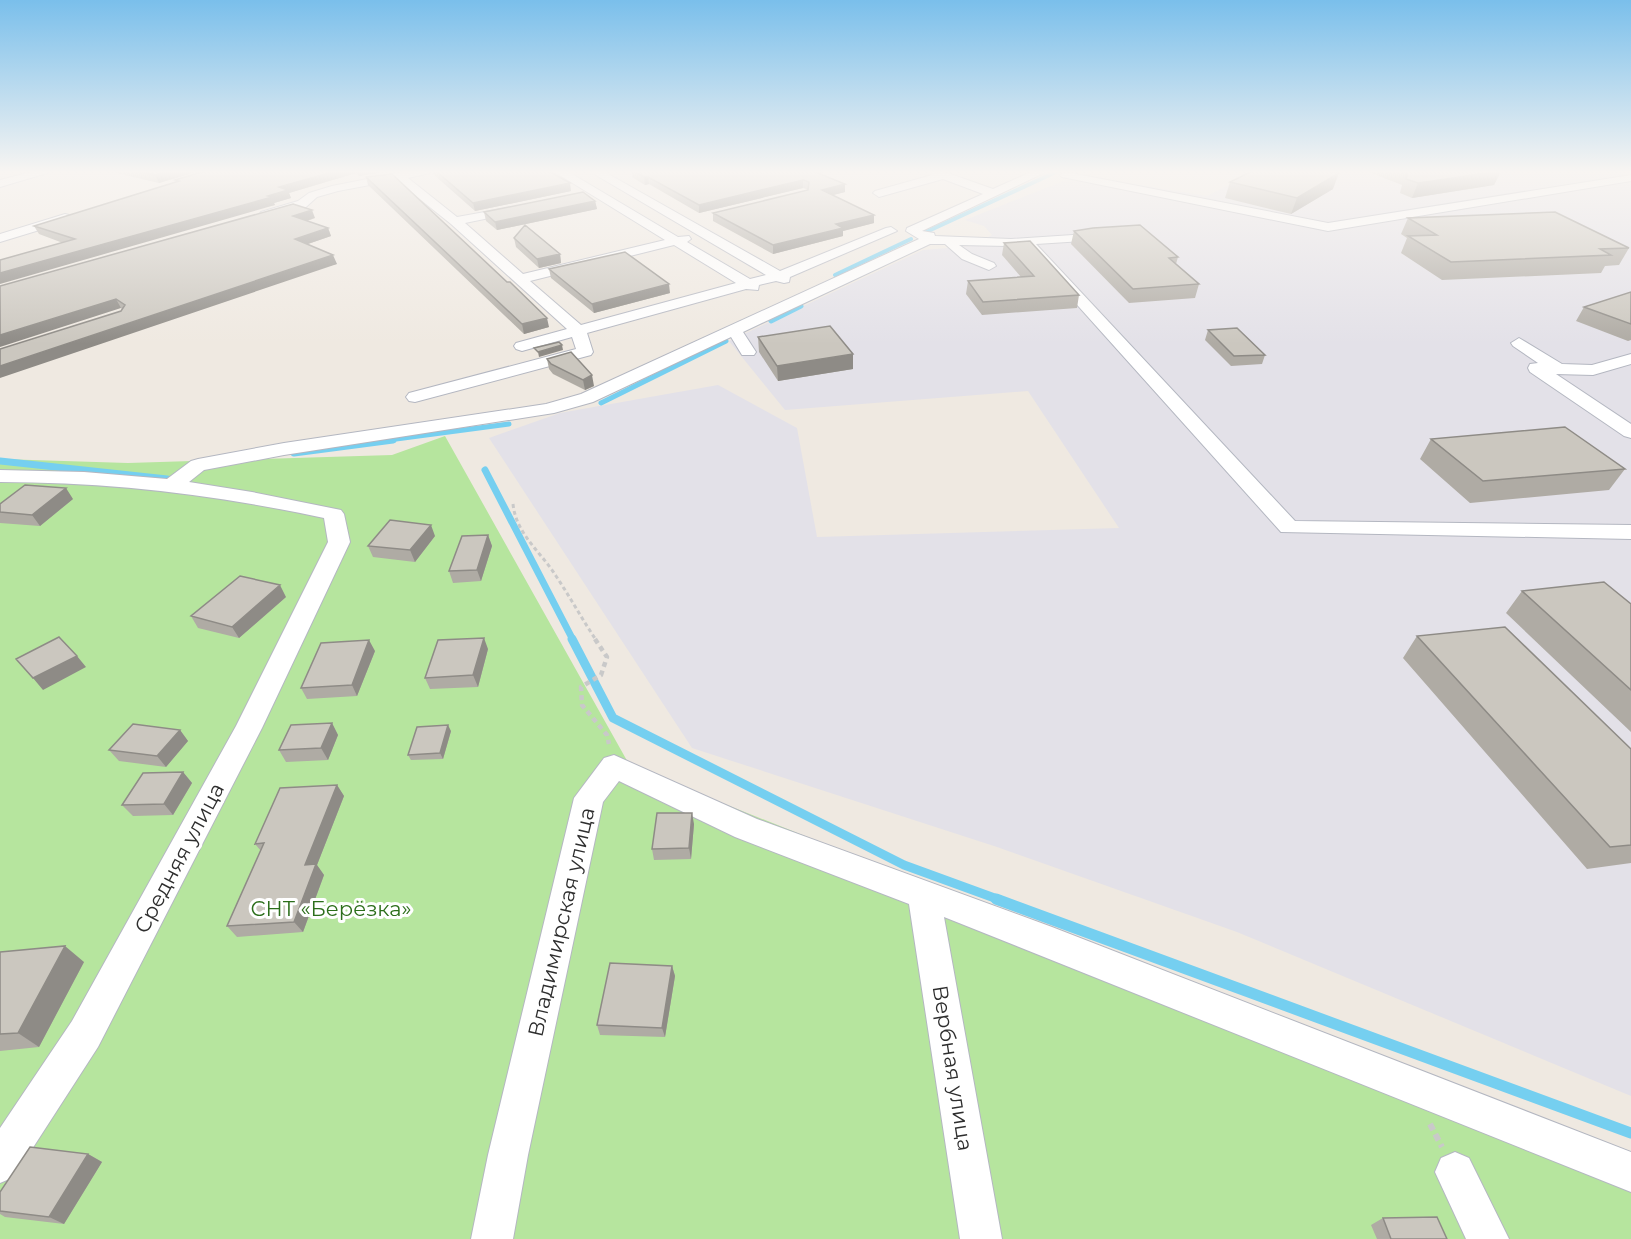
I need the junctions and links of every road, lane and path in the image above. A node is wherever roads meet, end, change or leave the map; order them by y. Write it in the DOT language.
graph roads {
  1 [pos="27,229"];
  2 [pos="464,229"];
  3 [pos="656,229"];
  4 [pos="696,229"];
  5 [pos="917,229"];
  6 [pos="946,229"];
  7 [pos="891,231"];
  8 [pos="705,234"];
  9 [pos="0,237"];
  10 [pos="1083,237"];
  11 [pos="928,238"];
  12 [pos="676,241"];
  13 [pos="949,241"];
  14 [pos="1007,242"];
  15 [pos="989,266"];
  16 [pos="778,275"];
  17 [pos="520,279"];
  18 [pos="747,283"];
  19 [pos="813,294"];
  20 [pos="772,299"];
  21 [pos="733,329"];
  22 [pos="578,331"];
  23 [pos="1519,343"];
  24 [pos="522,346"];
  25 [pos="748,351"];
  26 [pos="1631,358"];
  27 [pos="1558,369"];
  28 [pos="416,398"];
  29 [pos="1631,432"];
  30 [pos="0,476"];
  31 [pos="171,486"];
  32 [pos="513,504"];
  33 [pos="1631,532"];
  34 [pos="614,766"];
  35 [pos="924,896"];
  36 [pos="0,1163"];
  37 [pos="1455,1172"];
  38 [pos="1631,1172"];
  39 [pos="492,1239"];
  40 [pos="981,1239"];
  41 [pos="1488,1239"];
  1 -- 9 [label="street"];
  2 -- 17 [label="street"];
  3 -- 12 [label="street"];
  4 -- 8 [label="street"];
  5 -- 11 [label="street"];
  6 -- 11 [label="street"];
  7 -- 16 [label="street"];
  8 -- 12 [label="street"];
  8 -- 16 [label="street"];
  10 -- 14 [label="street"];
  11 -- 13 [label="street"];
  11 -- 19 [label="street"];
  12 -- 17 [label="street"];
  12 -- 18 [label="street"];
  13 -- 14 [label="street"];
  13 -- 15 [label="street"];
  14 -- 33 [label="street"];
  16 -- 18 [label="street"];
  16 -- 19 [label="street"];
  17 -- 22 [label="street"];
  18 -- 20 [label="street"];
  18 -- 22 [label="street"];
  19 -- 20 [label="street"];
  20 -- 21 [label="street"];
  21 -- 25 [label="street"];
  21 -- 31 [label="street"];
  22 -- 24 [label="street"];
  22 -- 28 [label="street"];
  23 -- 27 [label="street"];
  26 -- 27 [label="street"];
  27 -- 29 [label="street"];
  30 -- 31 [label="street"];
  31 -- 36 [label="street, Средняя улица"];
  32 -- 34 [label="path"];
  34 -- 35 [label="street"];
  34 -- 39 [label="street, Владимирская улица"];
  35 -- 38 [label="street"];
  35 -- 40 [label="street, Вербная улица"];
  37 -- 41 [label="street"];
}
